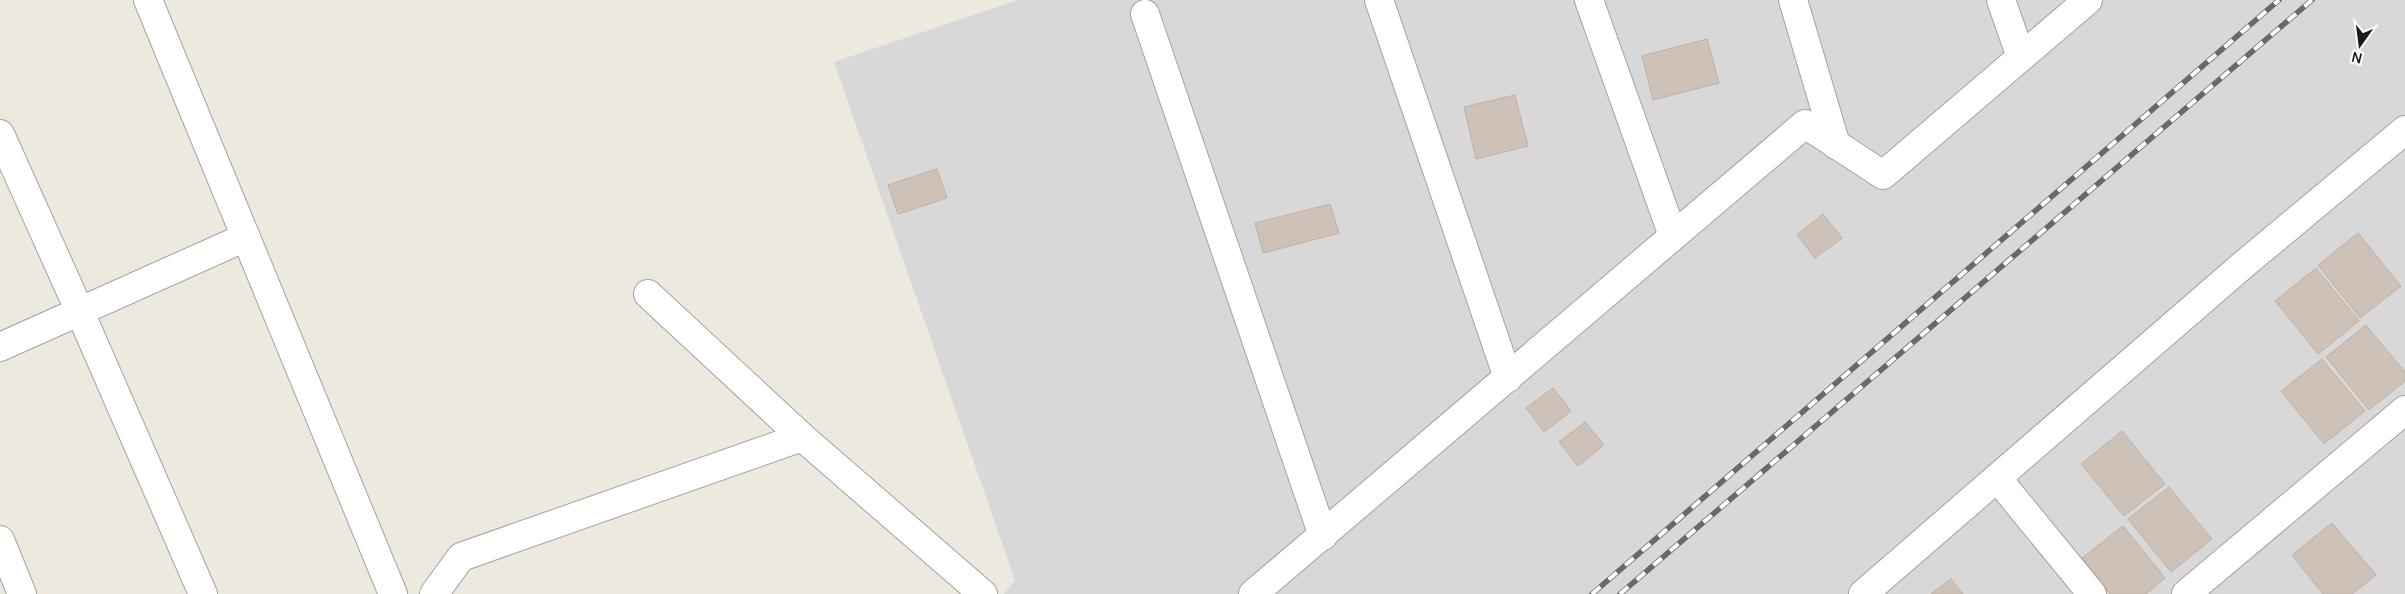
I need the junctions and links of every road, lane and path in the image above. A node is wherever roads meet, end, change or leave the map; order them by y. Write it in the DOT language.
graph roads {
  1 [pos="148,0"];
  2 [pos="1379,0"];
  3 [pos="1589,0"];
  4 [pos="1793,0"];
  5 [pos="2000,0"];
  6 [pos="2088,0"];
  7 [pos="1145,14"];
  8 [pos="2021,57"];
  9 [pos="2405,130"];
  10 [pos="0,134"];
  11 [pos="1836,145"];
  12 [pos="1673,236"];
  13 [pos="246,237"];
  14 [pos="648,294"];
  15 [pos="80,312"];
  16 [pos="0,348"];
  17 [pos="1508,378"];
  18 [pos="2405,410"];
  19 [pos="802,438"];
  20 [pos="1998,478"];
  21 [pos="1323,536"];
  22 [pos="0,540"];
  23 [pos="22,594"];
  24 [pos="202,594"];
  25 [pos="393,594"];
  26 [pos="434,594"];
  27 [pos="983,594"];
  28 [pos="1253,594"];
  29 [pos="1863,594"];
  30 [pos="2092,594"];
  31 [pos="2186,594"];
  1 -- 13 [label="street"];
  2 -- 17 [label="street"];
  3 -- 12 [label="street"];
  4 -- 11 [label="street"];
  5 -- 8 [label="street"];
  6 -- 8 [label="street"];
  7 -- 21 [label="street"];
  8 -- 11 [label="street"];
  9 -- 20 [label="street"];
  10 -- 15 [label="street"];
  11 -- 12 [label="street"];
  12 -- 17 [label="street"];
  13 -- 15 [label="street"];
  13 -- 25 [label="street"];
  14 -- 19 [label="street"];
  15 -- 16 [label="street"];
  15 -- 24 [label="street"];
  17 -- 21 [label="street"];
  18 -- 31 [label="street"];
  19 -- 26 [label="street"];
  19 -- 27 [label="street"];
  20 -- 29 [label="street"];
  20 -- 30 [label="street"];
  21 -- 28 [label="street"];
  22 -- 23 [label="street"];
}
